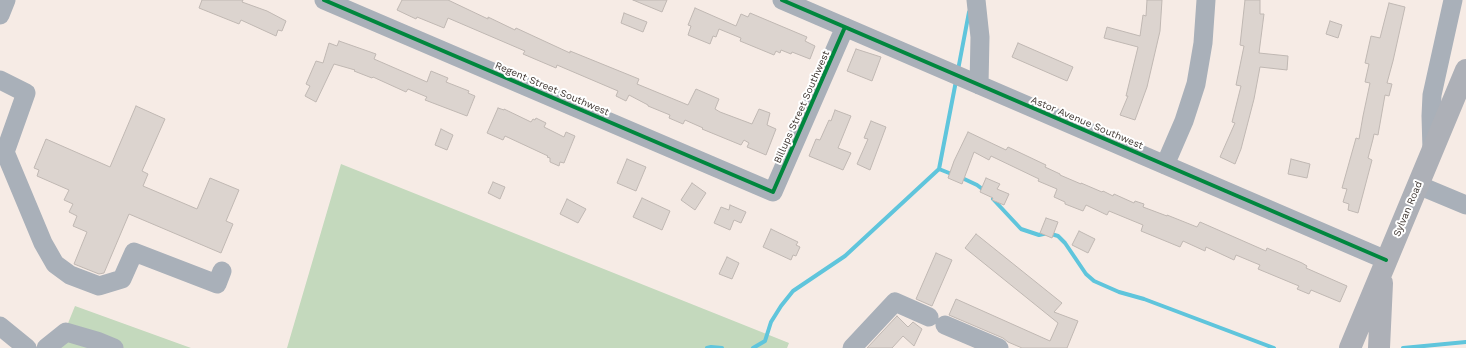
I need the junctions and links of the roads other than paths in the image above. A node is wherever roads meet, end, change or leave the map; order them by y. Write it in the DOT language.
graph roads {
  1 [pos="324,0"];
  2 [pos="782,0"];
  3 [pos="976,0"];
  4 [pos="1206,0"];
  5 [pos="1453,0"];
  6 [pos="845,27"];
  7 [pos="1466,70"];
  8 [pos="0,80"];
  9 [pos="979,85"];
  10 [pos="1432,150"];
  11 [pos="1165,165"];
  12 [pos="1418,185"];
  13 [pos="773,192"];
  14 [pos="1466,205"];
  15 [pos="1385,264"];
  16 [pos="222,271"];
  17 [pos="3,332"];
  18 [pos="27,348"];
  19 [pos="46,348"];
  20 [pos="114,348"];
  21 [pos="852,348"];
  22 [pos="999,348"];
  23 [pos="1350,348"];
  24 [pos="1379,348"];
  1 -- 13 [label="street, Regent Street Southwest"];
  2 -- 6 [label="street, Astor Avenue Southwest"];
  3 -- 9 [label="street"];
  4 -- 11 [label="street"];
  5 -- 10 [label="street"];
  6 -- 9 [label="street, Astor Avenue Southwest"];
  6 -- 13 [label="street, Billups Street Southwest"];
  7 -- 10 [label="main road, Sylvan Road"];
  8 -- 16 [label="street"];
  9 -- 11 [label="street, Astor Avenue Southwest"];
  10 -- 12 [label="main road, Sylvan Road"];
  11 -- 15 [label="street, Astor Avenue Southwest"];
  12 -- 14 [label="street"];
  12 -- 15 [label="main road, Sylvan Road"];
  15 -- 23 [label="main road, Sylvan Road"];
  15 -- 24 [label="main road"];
  17 -- 18 [label="street"];
  19 -- 20 [label="street"];
  21 -- 22 [label="street"];
}
